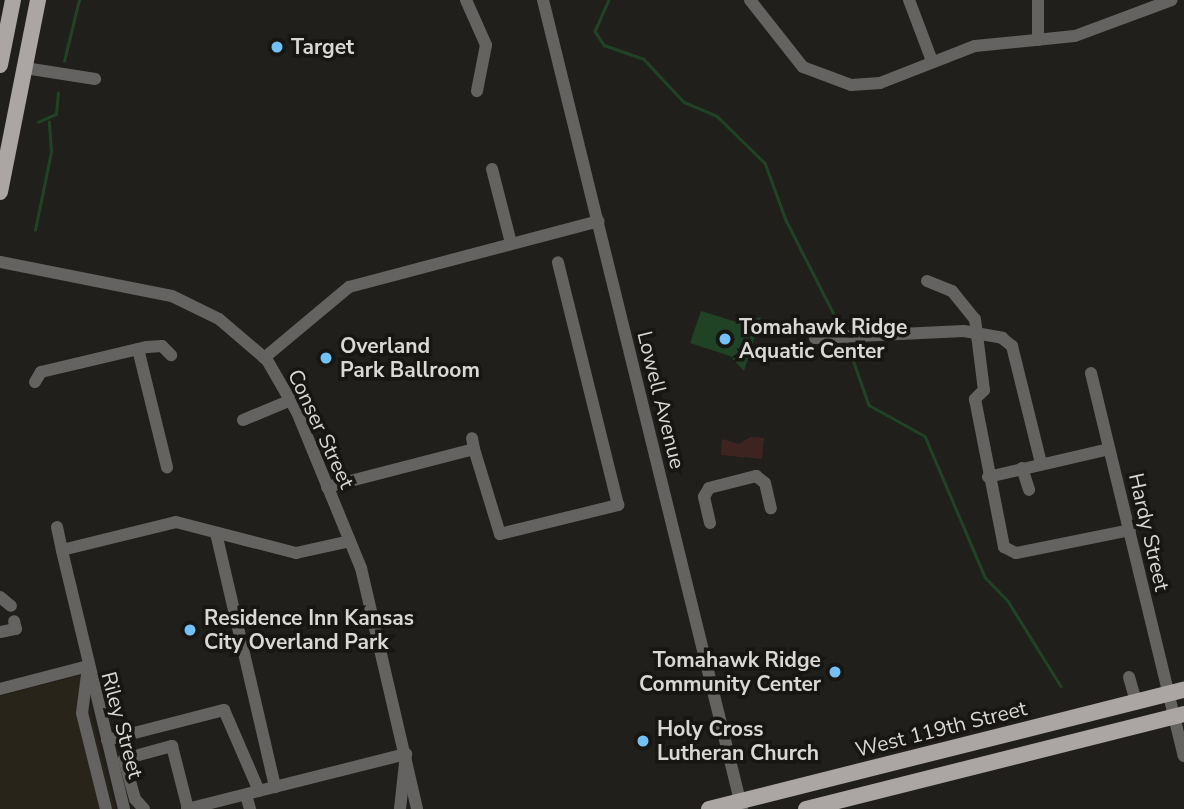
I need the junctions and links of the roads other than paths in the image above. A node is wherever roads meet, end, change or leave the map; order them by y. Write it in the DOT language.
graph roads {
  1 [pos="13,0"];
  2 [pos="38,0"];
  3 [pos="466,0"];
  4 [pos="543,0"];
  5 [pos="750,0"];
  6 [pos="909,0"];
  7 [pos="1038,0"];
  8 [pos="1172,0"];
  9 [pos="1038,40"];
  10 [pos="932,61"];
  11 [pos="0,64"];
  12 [pos="25,68"];
  13 [pos="95,79"];
  14 [pos="477,91"];
  15 [pos="492,169"];
  16 [pos="0,192"];
  17 [pos="598,221"];
  18 [pos="511,243"];
  19 [pos="0,262"];
  20 [pos="558,262"];
  21 [pos="927,281"];
  22 [pos="976,333"];
  23 [pos="815,338"];
  24 [pos="138,349"];
  25 [pos="170,355"];
  26 [pos="264,358"];
  27 [pos="1091,373"];
  28 [pos="35,382"];
  29 [pos="291,400"];
  30 [pos="243,420"];
  31 [pos="1108,444"];
  32 [pos="1041,463"];
  33 [pos="167,467"];
  34 [pos="1022,468"];
  35 [pos="988,477"];
  36 [pos="327,486"];
  37 [pos="1029,490"];
  38 [pos="771,508"];
  39 [pos="710,523"];
  40 [pos="57,527"];
  41 [pos="1129,530"];
  42 [pos="216,533"];
  43 [pos="350,541"];
  44 [pos="62,550"];
  45 [pos="0,597"];
  46 [pos="12,606"];
  47 [pos="14,621"];
  48 [pos="0,632"];
  49 [pos="88,666"];
  50 [pos="1129,677"];
  51 [pos="0,689"];
  52 [pos="1184,690"];
  53 [pos="1167,694"];
  54 [pos="1136,702"];
  55 [pos="1178,715"];
  56 [pos="107,740"];
  57 [pos="406,754"];
  58 [pos="1184,756"];
  59 [pos="275,787"];
  60 [pos="253,793"];
  61 [pos="741,805"];
  62 [pos="106,809"];
  63 [pos="124,809"];
  64 [pos="144,809"];
  65 [pos="188,809"];
  66 [pos="250,809"];
  67 [pos="400,809"];
  68 [pos="417,809"];
  69 [pos="709,809"];
  70 [pos="806,809"];
  1 -- 11 [label="main road"];
  2 -- 12 [label="main road"];
  3 -- 14 [label="street"];
  4 -- 17 [label="street, Lowell Avenue"];
  5 -- 10 [label="street"];
  6 -- 10 [label="street"];
  7 -- 9 [label="street"];
  8 -- 9 [label="street"];
  9 -- 10 [label="street"];
  12 -- 13 [label="street"];
  12 -- 16 [label="main road"];
  15 -- 18 [label="street"];
  17 -- 18 [label="street"];
  17 -- 61 [label="street, Lowell Avenue"];
  18 -- 26 [label="street"];
  19 -- 26 [label="street, Conser Street"];
  20 -- 36 [label="street"];
  21 -- 22 [label="street"];
  22 -- 23 [label="street"];
  22 -- 32 [label="street"];
  22 -- 35 [label="street"];
  24 -- 25 [label="street"];
  24 -- 28 [label="street"];
  24 -- 33 [label="street"];
  26 -- 29 [label="street, Conser Street"];
  27 -- 31 [label="street, Hardy Street"];
  29 -- 30 [label="street"];
  29 -- 36 [label="street, Conser Street"];
  31 -- 32 [label="street"];
  31 -- 41 [label="street, Hardy Street"];
  32 -- 34 [label="street"];
  34 -- 35 [label="street"];
  34 -- 37 [label="street"];
  35 -- 41 [label="street"];
  36 -- 43 [label="street, Conser Street"];
  38 -- 39 [label="street"];
  40 -- 44 [label="street"];
  41 -- 53 [label="street, Hardy Street"];
  42 -- 43 [label="street"];
  42 -- 44 [label="street"];
  42 -- 59 [label="street"];
  43 -- 57 [label="street, Conser Street"];
  44 -- 49 [label="street"];
  45 -- 46 [label="street"];
  47 -- 48 [label="street"];
  49 -- 51 [label="street"];
  49 -- 56 [label="street, Riley Street"];
  49 -- 62 [label="street, Riley Street"];
  50 -- 54 [label="street"];
  52 -- 53 [label="main road, West 119th Street"];
  53 -- 54 [label="main road, West 119th Street"];
  53 -- 55 [label="street, Hardy Street"];
  54 -- 61 [label="main road, West 119th Street"];
  55 -- 58 [label="street, Hardy Street"];
  55 -- 70 [label="main road"];
  56 -- 60 [label="street"];
  56 -- 63 [label="street, Riley Street"];
  57 -- 59 [label="street"];
  57 -- 67 [label="street, Conser Street"];
  57 -- 68 [label="street, Conser Street"];
  59 -- 60 [label="street"];
  60 -- 65 [label="street"];
  60 -- 66 [label="street"];
  61 -- 69 [label="main road, West 119th Street"];
  64 -- 65 [label="street"];
}
